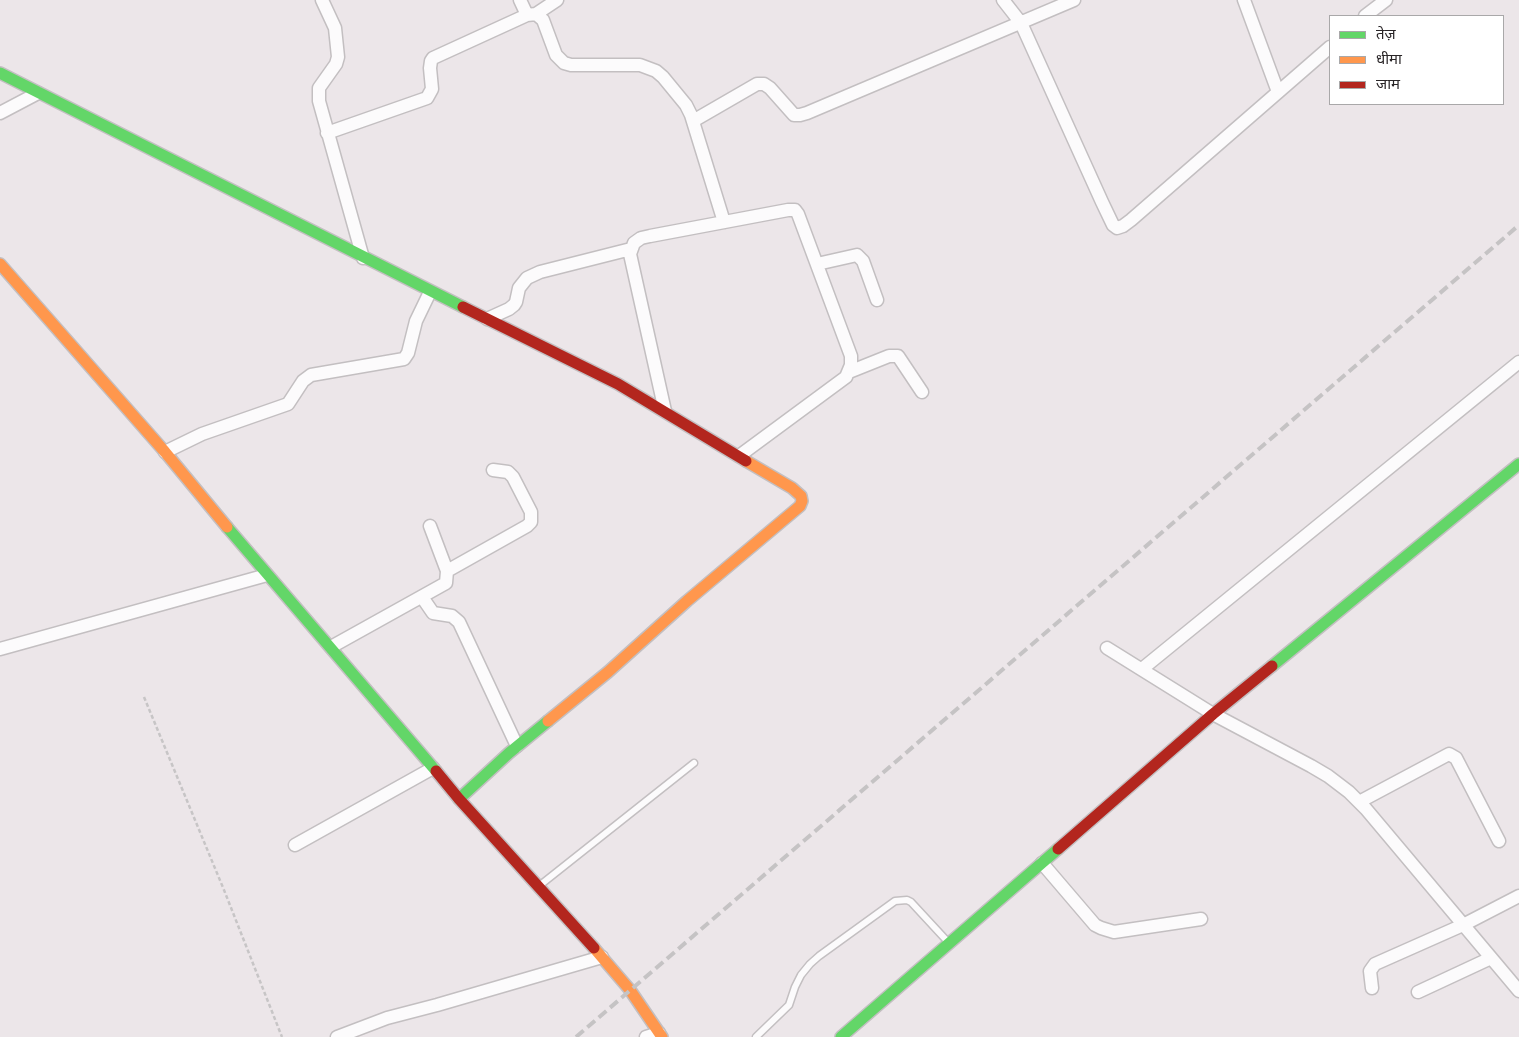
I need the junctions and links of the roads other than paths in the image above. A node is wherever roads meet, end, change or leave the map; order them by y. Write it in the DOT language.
graph roads {
  1 [pos="322,0"];
  2 [pos="520,0"];
  3 [pos="557,0"];
  4 [pos="1003,0"];
  5 [pos="1074,0"];
  6 [pos="1244,0"];
  7 [pos="1386,0"];
  8 [pos="531,15"];
  9 [pos="1366,15"];
  10 [pos="1020,23"];
  11 [pos="1329,48"];
  12 [pos="0,73"];
  13 [pos="1278,92"];
  14 [pos="38,93"];
  15 [pos="0,113"];
  16 [pos="693,121"];
  17 [pos="327,133"];
  18 [pos="724,222"];
  19 [pos="631,249"];
  20 [pos="363,258"];
  21 [pos="0,264"];
  22 [pos="816,264"];
  23 [pos="430,292"];
  24 [pos="877,300"];
  25 [pos="487,319"];
  26 [pos="1519,362"];
  27 [pos="850,372"];
  28 [pos="922,392"];
  29 [pos="665,411"];
  30 [pos="164,452"];
  31 [pos="739,456"];
  32 [pos="1519,464"];
  33 [pos="493,470"];
  34 [pos="430,526"];
  35 [pos="448,571"];
  36 [pos="267,575"];
  37 [pos="422,597"];
  38 [pos="331,647"];
  39 [pos="1107,648"];
  40 [pos="0,649"];
  41 [pos="1142,669"];
  42 [pos="1213,714"];
  43 [pos="517,746"];
  44 [pos="694,763"];
  45 [pos="433,768"];
  46 [pos="459,799"];
  47 [pos="1359,802"];
  48 [pos="1499,840"];
  49 [pos="295,845"];
  50 [pos="1042,863"];
  51 [pos="538,886"];
  52 [pos="1519,896"];
  53 [pos="1201,919"];
  54 [pos="1463,925"];
  55 [pos="949,943"];
  56 [pos="602,957"];
  57 [pos="1491,958"];
  58 [pos="1372,988"];
  59 [pos="1519,991"];
  60 [pos="1418,992"];
  61 [pos="661,1035"];
  62 [pos="337,1037"];
  63 [pos="646,1037"];
  64 [pos="756,1037"];
  65 [pos="841,1037"];
  1 -- 17 [label="street"];
  2 -- 8 [label="street"];
  3 -- 8 [label="street"];
  4 -- 10 [label="street"];
  5 -- 10 [label="street"];
  6 -- 13 [label="street"];
  7 -- 9 [label="street"];
  8 -- 16 [label="street"];
  8 -- 17 [label="street"];
  10 -- 13 [label="street"];
  10 -- 16 [label="street"];
  11 -- 13 [label="street"];
  12 -- 14 [label="street"];
  14 -- 15 [label="street"];
  14 -- 20 [label="street"];
  16 -- 18 [label="street"];
  17 -- 20 [label="street"];
  18 -- 19 [label="street"];
  18 -- 22 [label="street"];
  19 -- 25 [label="street"];
  19 -- 29 [label="street"];
  20 -- 23 [label="street"];
  21 -- 30 [label="street"];
  22 -- 24 [label="street"];
  22 -- 27 [label="street"];
  23 -- 25 [label="street"];
  23 -- 30 [label="street"];
  25 -- 29 [label="street"];
  26 -- 41 [label="street"];
  27 -- 28 [label="street"];
  27 -- 31 [label="street"];
  29 -- 31 [label="street"];
  30 -- 36 [label="street"];
  31 -- 43 [label="street"];
  32 -- 42 [label="street"];
  33 -- 35 [label="street"];
  34 -- 35 [label="street"];
  35 -- 37 [label="street"];
  36 -- 38 [label="street"];
  36 -- 40 [label="street"];
  37 -- 38 [label="street"];
  37 -- 43 [label="street"];
  38 -- 45 [label="street"];
  39 -- 41 [label="street"];
  41 -- 42 [label="street"];
  42 -- 47 [label="street"];
  42 -- 50 [label="street"];
  43 -- 46 [label="street"];
  44 -- 51 [label="lane"];
  45 -- 46 [label="street"];
  45 -- 49 [label="street"];
  46 -- 51 [label="street"];
  47 -- 48 [label="street"];
  47 -- 54 [label="street"];
  50 -- 53 [label="street"];
  50 -- 55 [label="street"];
  51 -- 56 [label="street"];
  52 -- 54 [label="street"];
  54 -- 57 [label="street"];
  54 -- 58 [label="street"];
  55 -- 64 [label="lane"];
  55 -- 65 [label="street"];
  56 -- 61 [label="street"];
  56 -- 62 [label="street"];
  57 -- 59 [label="street"];
  57 -- 60 [label="street"];
  61 -- 63 [label="street"];
}
